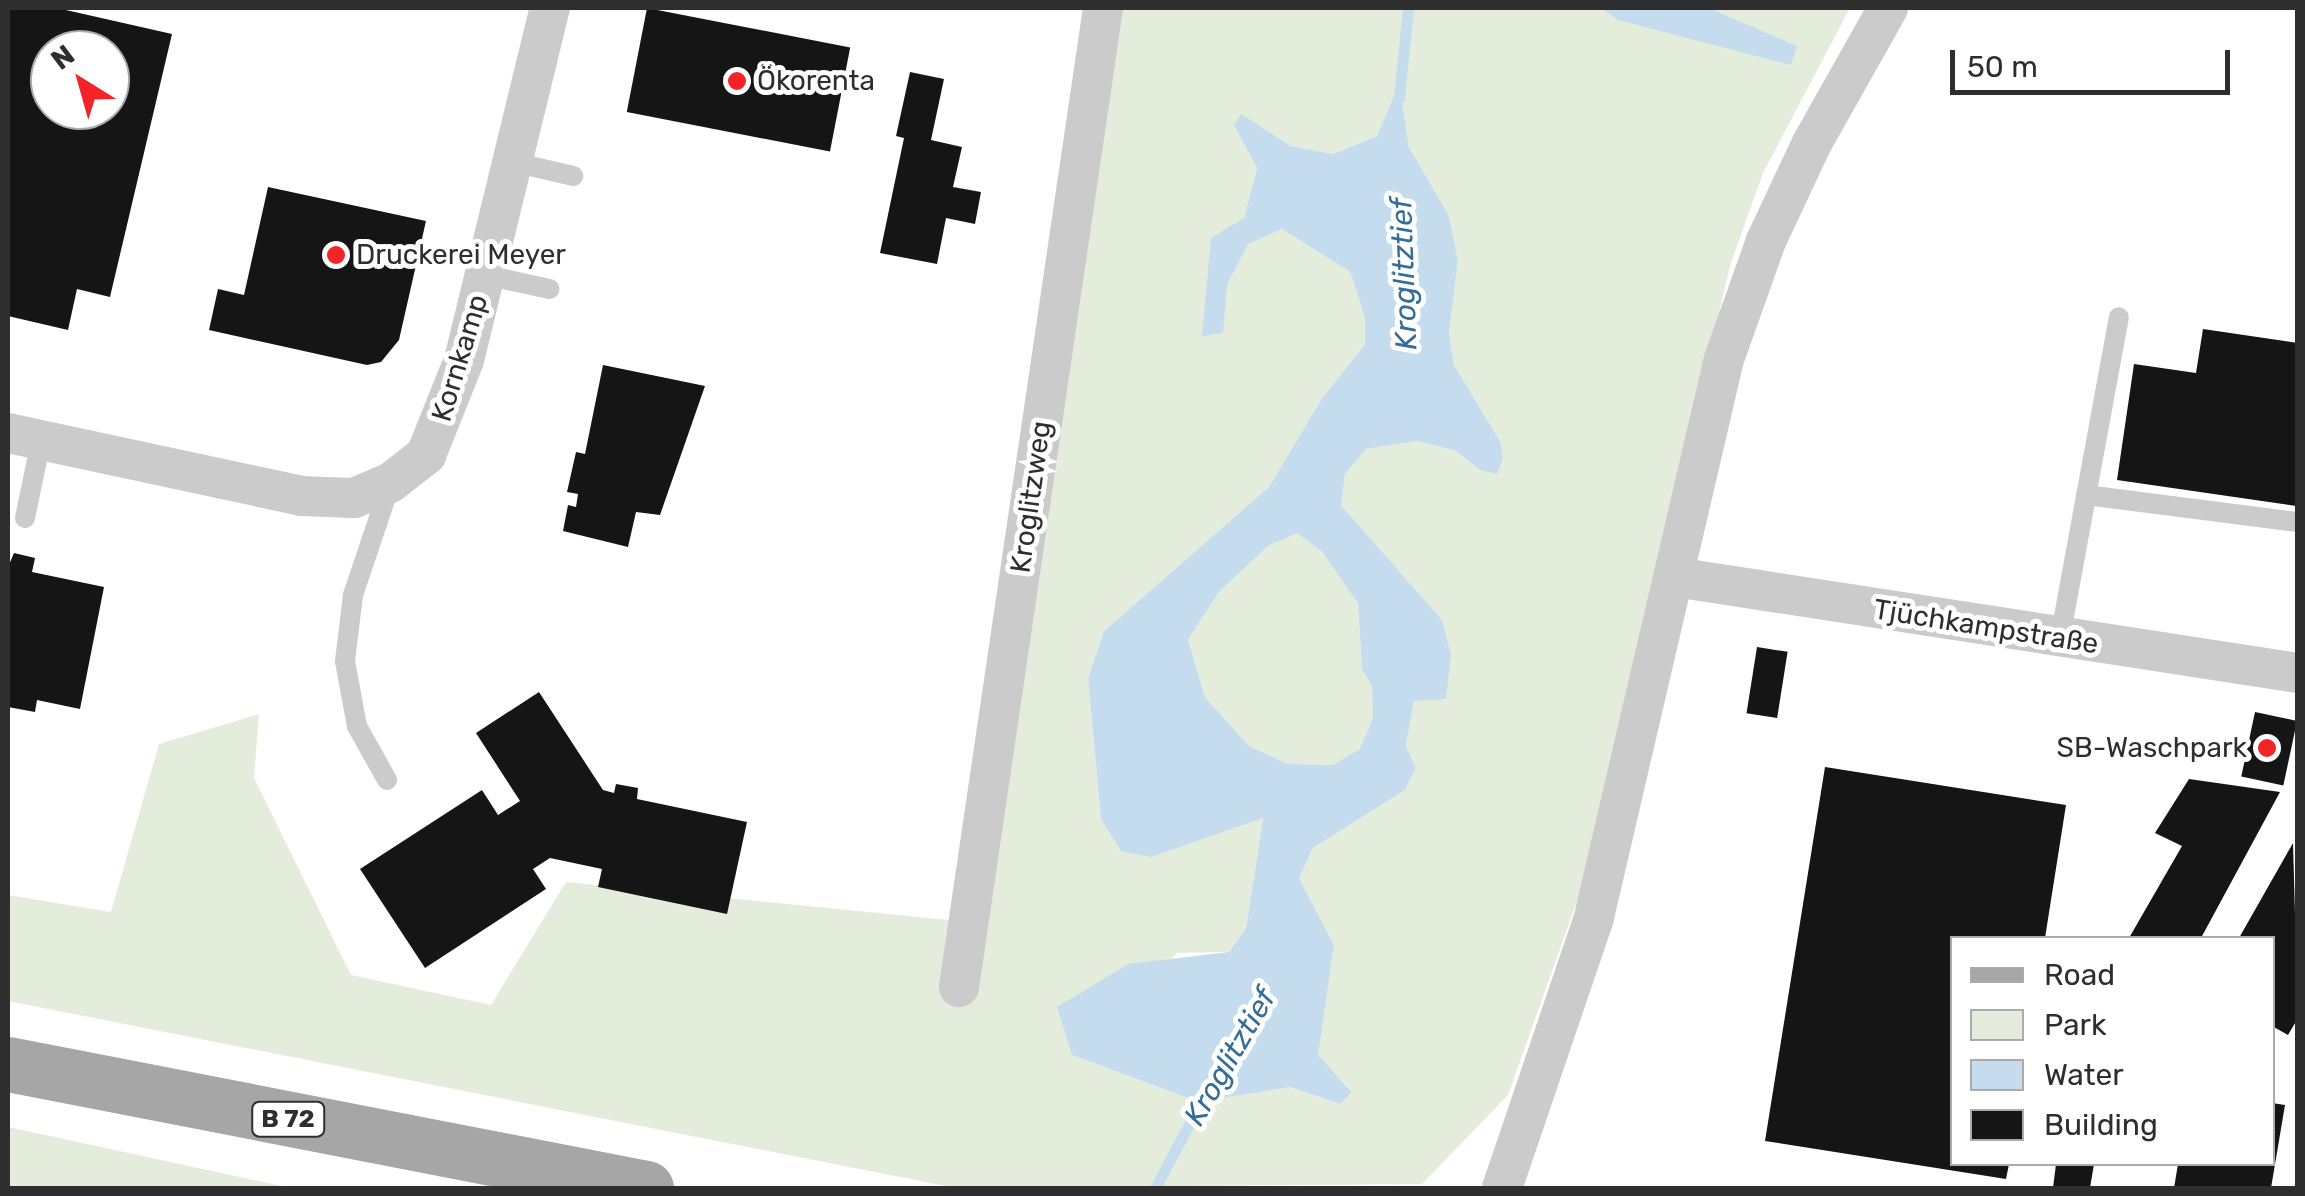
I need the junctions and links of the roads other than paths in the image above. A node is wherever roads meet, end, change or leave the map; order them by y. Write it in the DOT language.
graph roads {
  1 [pos="550,8"];
  2 [pos="1102,8"];
  3 [pos="1888,8"];
  4 [pos="513,162"];
  5 [pos="573,176"];
  6 [pos="485,276"];
  7 [pos="550,289"];
  8 [pos="2119,317"];
  9 [pos="24,437"];
  10 [pos="390,484"];
  11 [pos="2086,495"];
  12 [pos="25,518"];
  13 [pos="2298,522"];
  14 [pos="1675,576"];
  15 [pos="2060,638"];
  16 [pos="2298,673"];
  17 [pos="387,780"];
  18 [pos="959,987"];
  19 [pos="8,1064"];
  20 [pos="1511,1179"];
  21 [pos="646,1188"];
  1 -- 4 [label="street, Kornkamp"];
  2 -- 18 [label="street, Kroglitzweg"];
  3 -- 14 [label="street"];
  4 -- 5 [label="lane"];
  4 -- 6 [label="street, Kornkamp"];
  6 -- 7 [label="lane"];
  6 -- 10 [label="street, Kornkamp"];
  8 -- 11 [label="lane"];
  9 -- 10 [label="street, Kornkamp"];
  9 -- 12 [label="lane"];
  10 -- 17 [label="lane"];
  11 -- 13 [label="lane"];
  11 -- 15 [label="lane"];
  14 -- 15 [label="street, Tjüchkampstraße"];
  14 -- 20 [label="street"];
  15 -- 16 [label="street, Tjüchkampstraße"];
  19 -- 21 [label="main road, B 72"];
}
